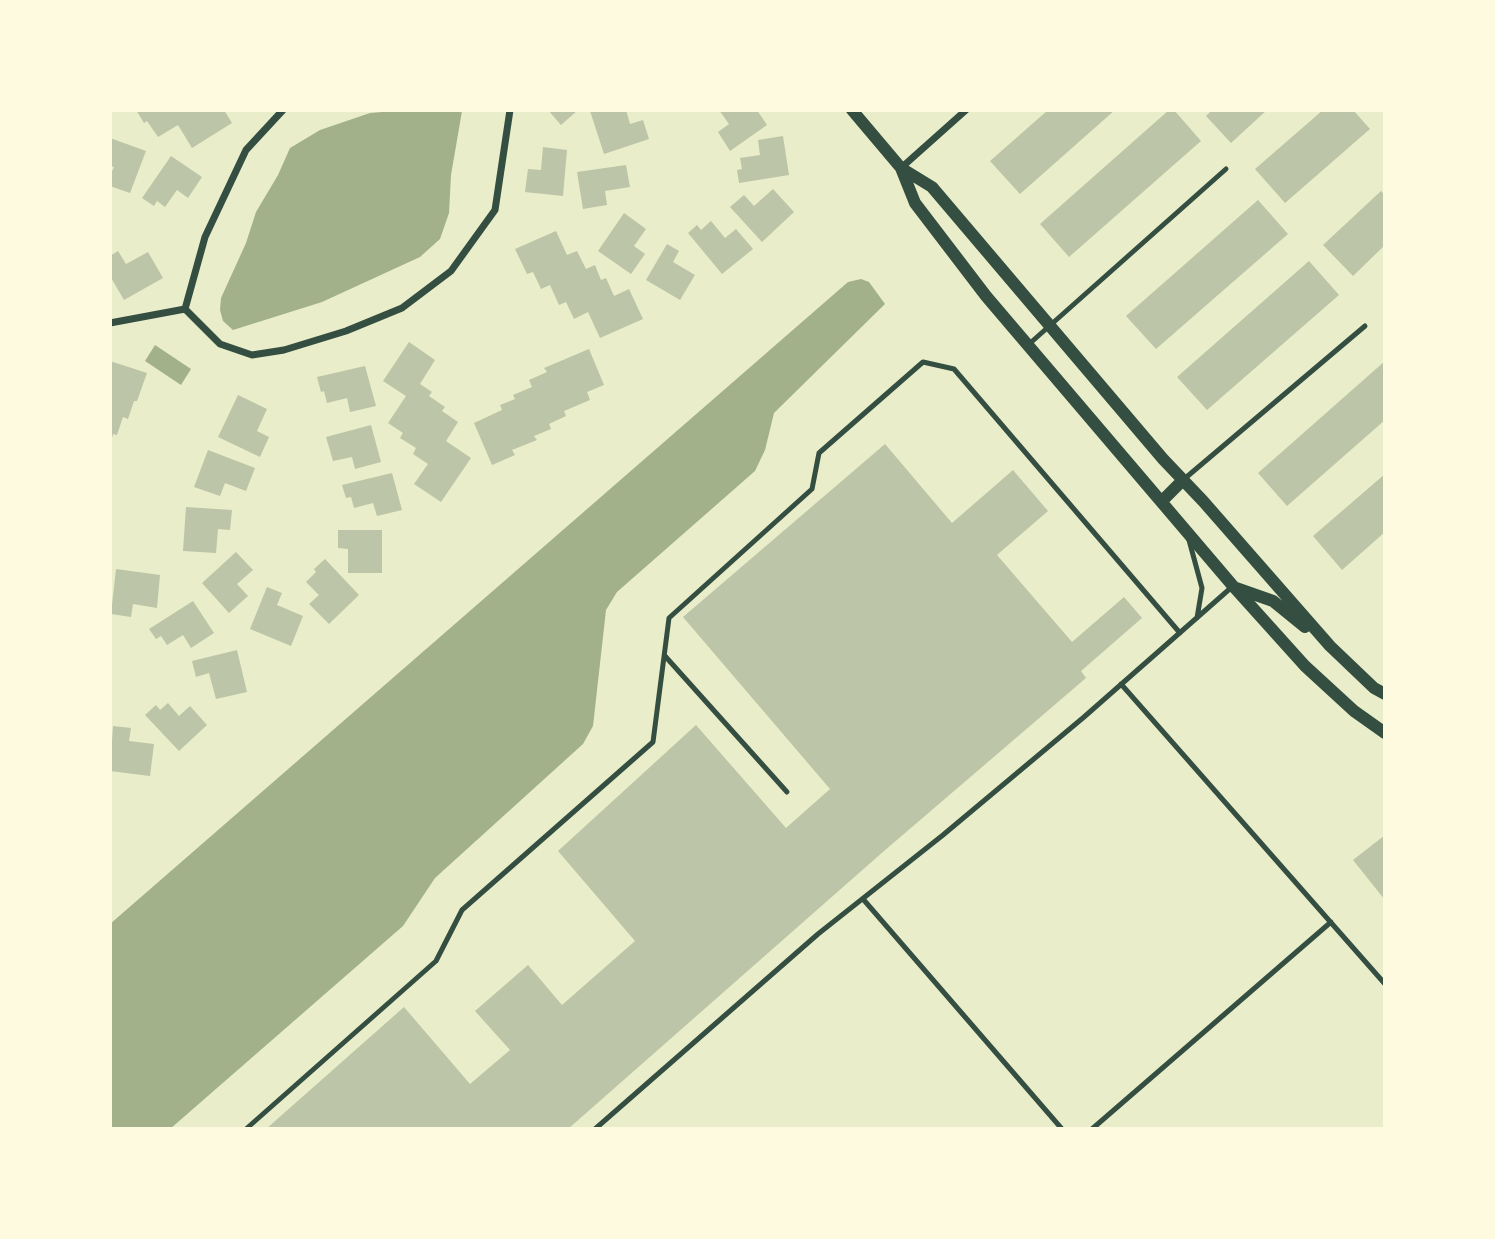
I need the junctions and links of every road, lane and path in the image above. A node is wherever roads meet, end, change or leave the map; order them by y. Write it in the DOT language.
graph roads {
  1 [pos="283,110"];
  2 [pos="510,110"];
  3 [pos="852,110"];
  4 [pos="966,110"];
  5 [pos="901,168"];
  6 [pos="1226,169"];
  7 [pos="185,309"];
  8 [pos="110,323"];
  9 [pos="1050,325"];
  10 [pos="1365,326"];
  11 [pos="1028,345"];
  12 [pos="1184,480"];
  13 [pos="1162,501"];
  14 [pos="1186,530"];
  15 [pos="1233,586"];
  16 [pos="1197,618"];
  17 [pos="1180,633"];
  18 [pos="1330,646"];
  19 [pos="665,656"];
  20 [pos="1121,684"];
  21 [pos="1385,694"];
  22 [pos="1385,733"];
  23 [pos="787,792"];
  24 [pos="863,899"];
  25 [pos="1331,922"];
  26 [pos="1385,984"];
  27 [pos="246,1129"];
  28 [pos="595,1129"];
  29 [pos="1062,1129"];
  30 [pos="1091,1129"];
  1 -- 7 [label="street"];
  2 -- 7 [label="street"];
  3 -- 5 [label="street"];
  4 -- 5 [label="street"];
  5 -- 9 [label="street"];
  5 -- 11 [label="street"];
  6 -- 9 [label="lane"];
  7 -- 8 [label="street"];
  9 -- 11 [label="lane"];
  9 -- 12 [label="street"];
  10 -- 12 [label="lane"];
  11 -- 13 [label="street"];
  12 -- 13 [label="street"];
  12 -- 18 [label="street"];
  13 -- 14 [label="street"];
  14 -- 15 [label="street"];
  14 -- 16 [label="lane"];
  15 -- 16 [label="lane"];
  15 -- 18 [label="street"];
  15 -- 22 [label="street"];
  16 -- 17 [label="lane"];
  17 -- 19 [label="lane"];
  17 -- 20 [label="lane"];
  18 -- 21 [label="street"];
  19 -- 23 [label="lane"];
  19 -- 27 [label="lane"];
  20 -- 24 [label="lane"];
  20 -- 25 [label="lane"];
  24 -- 28 [label="lane"];
  24 -- 29 [label="lane"];
  25 -- 26 [label="lane"];
  25 -- 30 [label="lane"];
}
